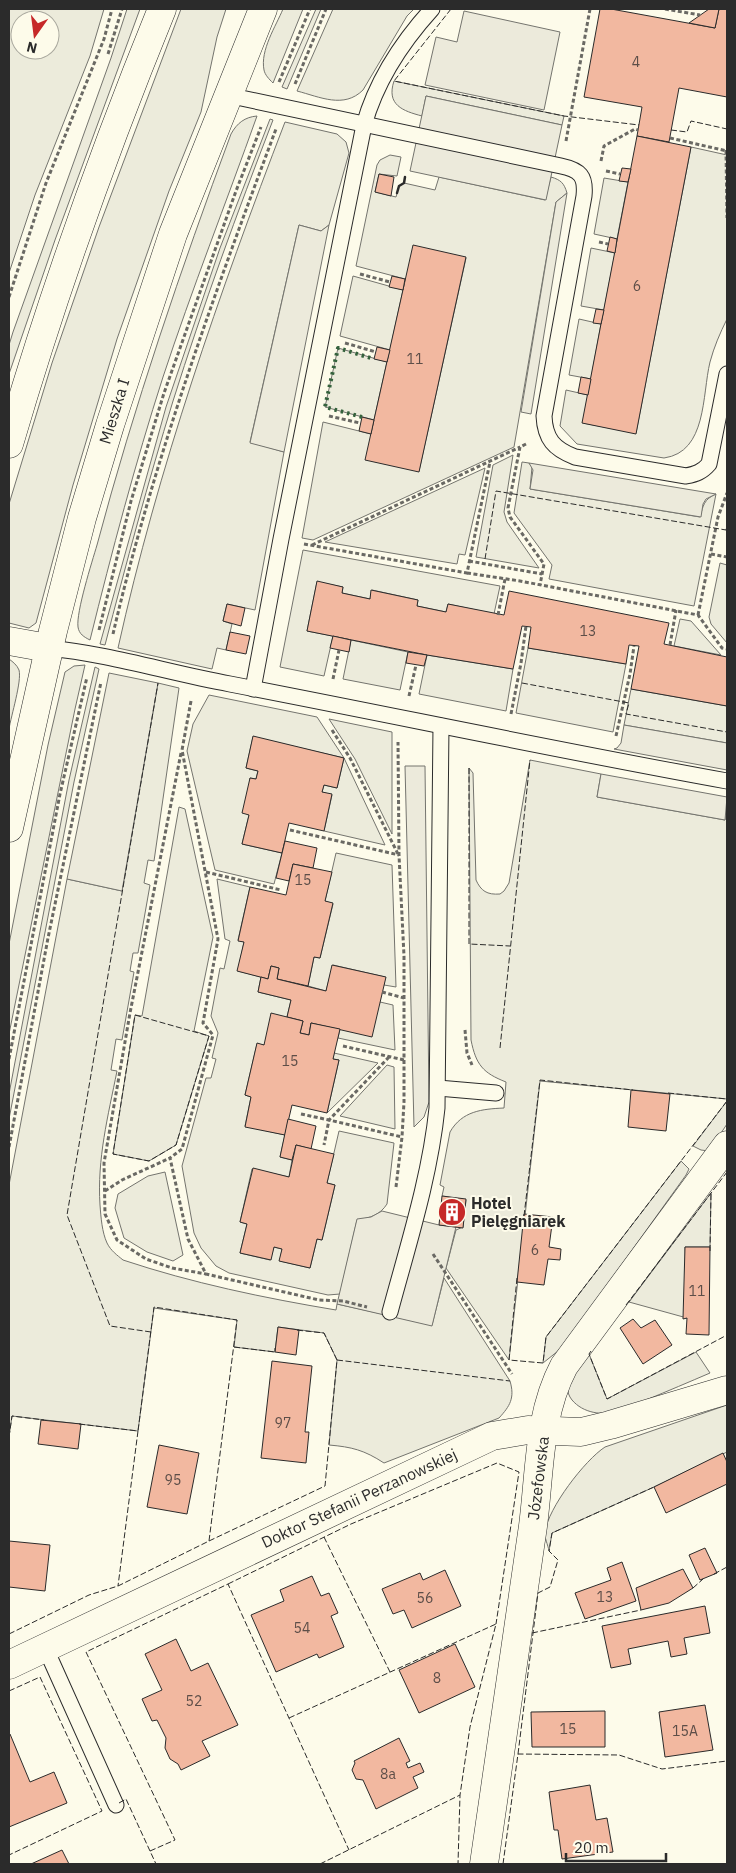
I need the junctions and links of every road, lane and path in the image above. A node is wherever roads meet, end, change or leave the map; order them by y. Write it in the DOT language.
graph roads {
  1 [pos="112,9"];
  2 [pos="162,9"];
  3 [pos="263,9"];
  4 [pos="310,9"];
  5 [pos="326,9"];
  6 [pos="432,9"];
  7 [pos="590,9"];
  8 [pos="665,9"];
  9 [pos="700,15"];
  10 [pos="227,95"];
  11 [pos="277,107"];
  12 [pos="364,125"];
  13 [pos="670,138"];
  14 [pos="727,151"];
  15 [pos="561,166"];
  16 [pos="599,170"];
  17 [pos="620,174"];
  18 [pos="727,218"];
  19 [pos="358,273"];
  20 [pos="390,282"];
  21 [pos="9,297"];
  22 [pos="343,343"];
  23 [pos="376,352"];
  24 [pos="727,374"];
  25 [pos="320,414"];
  26 [pos="360,424"];
  27 [pos="546,432"];
  28 [pos="9,444"];
  29 [pos="520,447"];
  30 [pos="490,462"];
  31 [pos="727,493"];
  32 [pos="281,539"];
  33 [pos="311,545"];
  34 [pos="711,554"];
  35 [pos="727,557"];
  36 [pos="470,561"];
  37 [pos="467,573"];
  38 [pos="542,574"];
  39 [pos="505,579"];
  40 [pos="540,585"];
  41 [pos="676,610"];
  42 [pos="498,615"];
  43 [pos="698,615"];
  44 [pos="526,626"];
  45 [pos="9,641"];
  46 [pos="670,645"];
  47 [pos="634,646"];
  48 [pos="48,648"];
  49 [pos="727,649"];
  50 [pos="339,650"];
  51 [pos="100,656"];
  52 [pos="416,665"];
  53 [pos="195,678"];
  54 [pos="332,685"];
  55 [pos="253,689"];
  56 [pos="408,700"];
  57 [pos="312,701"];
  58 [pos="398,717"];
  59 [pos="510,720"];
  60 [pos="441,726"];
  61 [pos="614,739"];
  62 [pos="182,750"];
  63 [pos="727,781"];
  64 [pos="9,828"];
  65 [pos="290,830"];
  66 [pos="399,855"];
  67 [pos="206,872"];
  68 [pos="281,890"];
  69 [pos="382,992"];
  70 [pos="404,998"];
  71 [pos="343,1046"];
  72 [pos="389,1057"];
  73 [pos="9,1059"];
  74 [pos="404,1060"];
  75 [pos="438,1088"];
  76 [pos="496,1093"];
  77 [pos="301,1114"];
  78 [pos="329,1120"];
  79 [pos="402,1137"];
  80 [pos="324,1145"];
  81 [pos="727,1145"];
  82 [pos="9,1147"];
  83 [pos="170,1158"];
  84 [pos="105,1192"];
  85 [pos="414,1225"];
  86 [pos="206,1274"];
  87 [pos="390,1312"];
  88 [pos="512,1374"];
  89 [pos="727,1390"];
  90 [pos="544,1430"];
  91 [pos="45,1647"];
  92 [pos="9,1665"];
  93 [pos="116,1805"];
  94 [pos="484,1864"];
  1 -- 21 [label="path"];
  2 -- 28 [label="street"];
  3 -- 10 [label="street, Mieszka I"];
  4 -- 11 [label="path"];
  5 -- 11 [label="path"];
  6 -- 12 [label="lane"];
  7 -- 15 [label="path"];
  8 -- 9 [label="path"];
  10 -- 11 [label="lane"];
  10 -- 48 [label="street, Mieszka I"];
  11 -- 12 [label="lane"];
  11 -- 51 [label="path"];
  11 -- 51 [label="path"];
  12 -- 15 [label="lane"];
  12 -- 32 [label="lane"];
  13 -- 14 [label="path"];
  14 -- 18 [label="path"];
  15 -- 27 [label="lane"];
  16 -- 17 [label="path"];
  19 -- 20 [label="path"];
  22 -- 23 [label="path"];
  24 -- 27 [label="lane"];
  25 -- 26 [label="path"];
  27 -- 29 [label="path"];
  29 -- 30 [label="path"];
  29 -- 38 [label="path"];
  30 -- 33 [label="path"];
  30 -- 36 [label="path"];
  31 -- 34 [label="path"];
  32 -- 33 [label="path"];
  32 -- 55 [label="lane"];
  33 -- 37 [label="path"];
  34 -- 35 [label="path"];
  34 -- 43 [label="path"];
  36 -- 37 [label="path"];
  36 -- 38 [label="path"];
  37 -- 39 [label="path"];
  38 -- 40 [label="path"];
  39 -- 40 [label="path"];
  39 -- 42 [label="path"];
  40 -- 41 [label="path"];
  41 -- 43 [label="path"];
  41 -- 46 [label="path"];
  43 -- 49 [label="path"];
  44 -- 59 [label="path"];
  45 -- 48 [label="street"];
  47 -- 61 [label="path"];
  48 -- 51 [label="lane"];
  48 -- 64 [label="street, Mieszka I"];
  50 -- 54 [label="path"];
  51 -- 53 [label="lane"];
  51 -- 73 [label="path"];
  51 -- 82 [label="path"];
  52 -- 56 [label="path"];
  53 -- 55 [label="lane"];
  53 -- 62 [label="path"];
  55 -- 57 [label="lane"];
  57 -- 58 [label="lane"];
  57 -- 66 [label="path"];
  58 -- 60 [label="lane"];
  58 -- 66 [label="path"];
  60 -- 63 [label="lane"];
  60 -- 75 [label="lane"];
  62 -- 67 [label="path"];
  62 -- 84 [label="path"];
  65 -- 66 [label="path"];
  66 -- 70 [label="path"];
  67 -- 68 [label="path"];
  67 -- 83 [label="path"];
  69 -- 70 [label="path"];
  70 -- 74 [label="path"];
  71 -- 72 [label="path"];
  72 -- 74 [label="path"];
  72 -- 78 [label="path"];
  74 -- 79 [label="path"];
  75 -- 76 [label="lane"];
  75 -- 85 [label="lane"];
  77 -- 78 [label="path"];
  78 -- 79 [label="path"];
  78 -- 80 [label="path"];
  79 -- 85 [label="path"];
  81 -- 90 [label="street, Józefowska"];
  83 -- 84 [label="path"];
  83 -- 86 [label="path"];
  84 -- 86 [label="path"];
  85 -- 87 [label="lane"];
  85 -- 88 [label="path"];
  86 -- 87 [label="path"];
  89 -- 90 [label="street, Doktor Stefanii Perzanowskiej"];
  90 -- 91 [label="street, Doktor Stefanii Perzanowskiej"];
  90 -- 94 [label="street, Józefowska"];
  91 -- 92 [label="street, Doktor Stefanii Perzanowskiej"];
  91 -- 93 [label="lane"];
}
